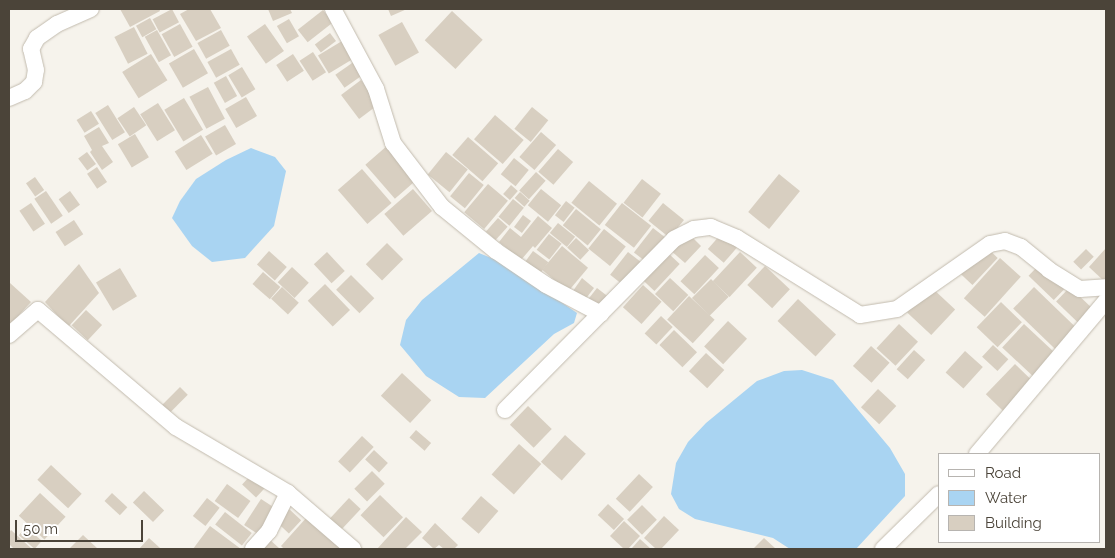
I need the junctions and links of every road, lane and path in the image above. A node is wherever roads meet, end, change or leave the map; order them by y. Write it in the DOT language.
graph roads {
  1 [pos="91,9"];
  2 [pos="333,9"];
  3 [pos="9,98"];
  4 [pos="1106,287"];
  5 [pos="1106,301"];
  6 [pos="601,314"];
  7 [pos="9,334"];
  8 [pos="505,410"];
  9 [pos="978,453"];
  10 [pos="288,494"];
  11 [pos="938,495"];
  12 [pos="253,549"];
  13 [pos="353,549"];
  14 [pos="883,549"];
  1 -- 3 [label="street"];
  2 -- 6 [label="street"];
  4 -- 6 [label="street"];
  5 -- 9 [label="street"];
  6 -- 8 [label="street"];
  7 -- 10 [label="street"];
  10 -- 12 [label="street"];
  10 -- 13 [label="street"];
  11 -- 14 [label="street"];
}
